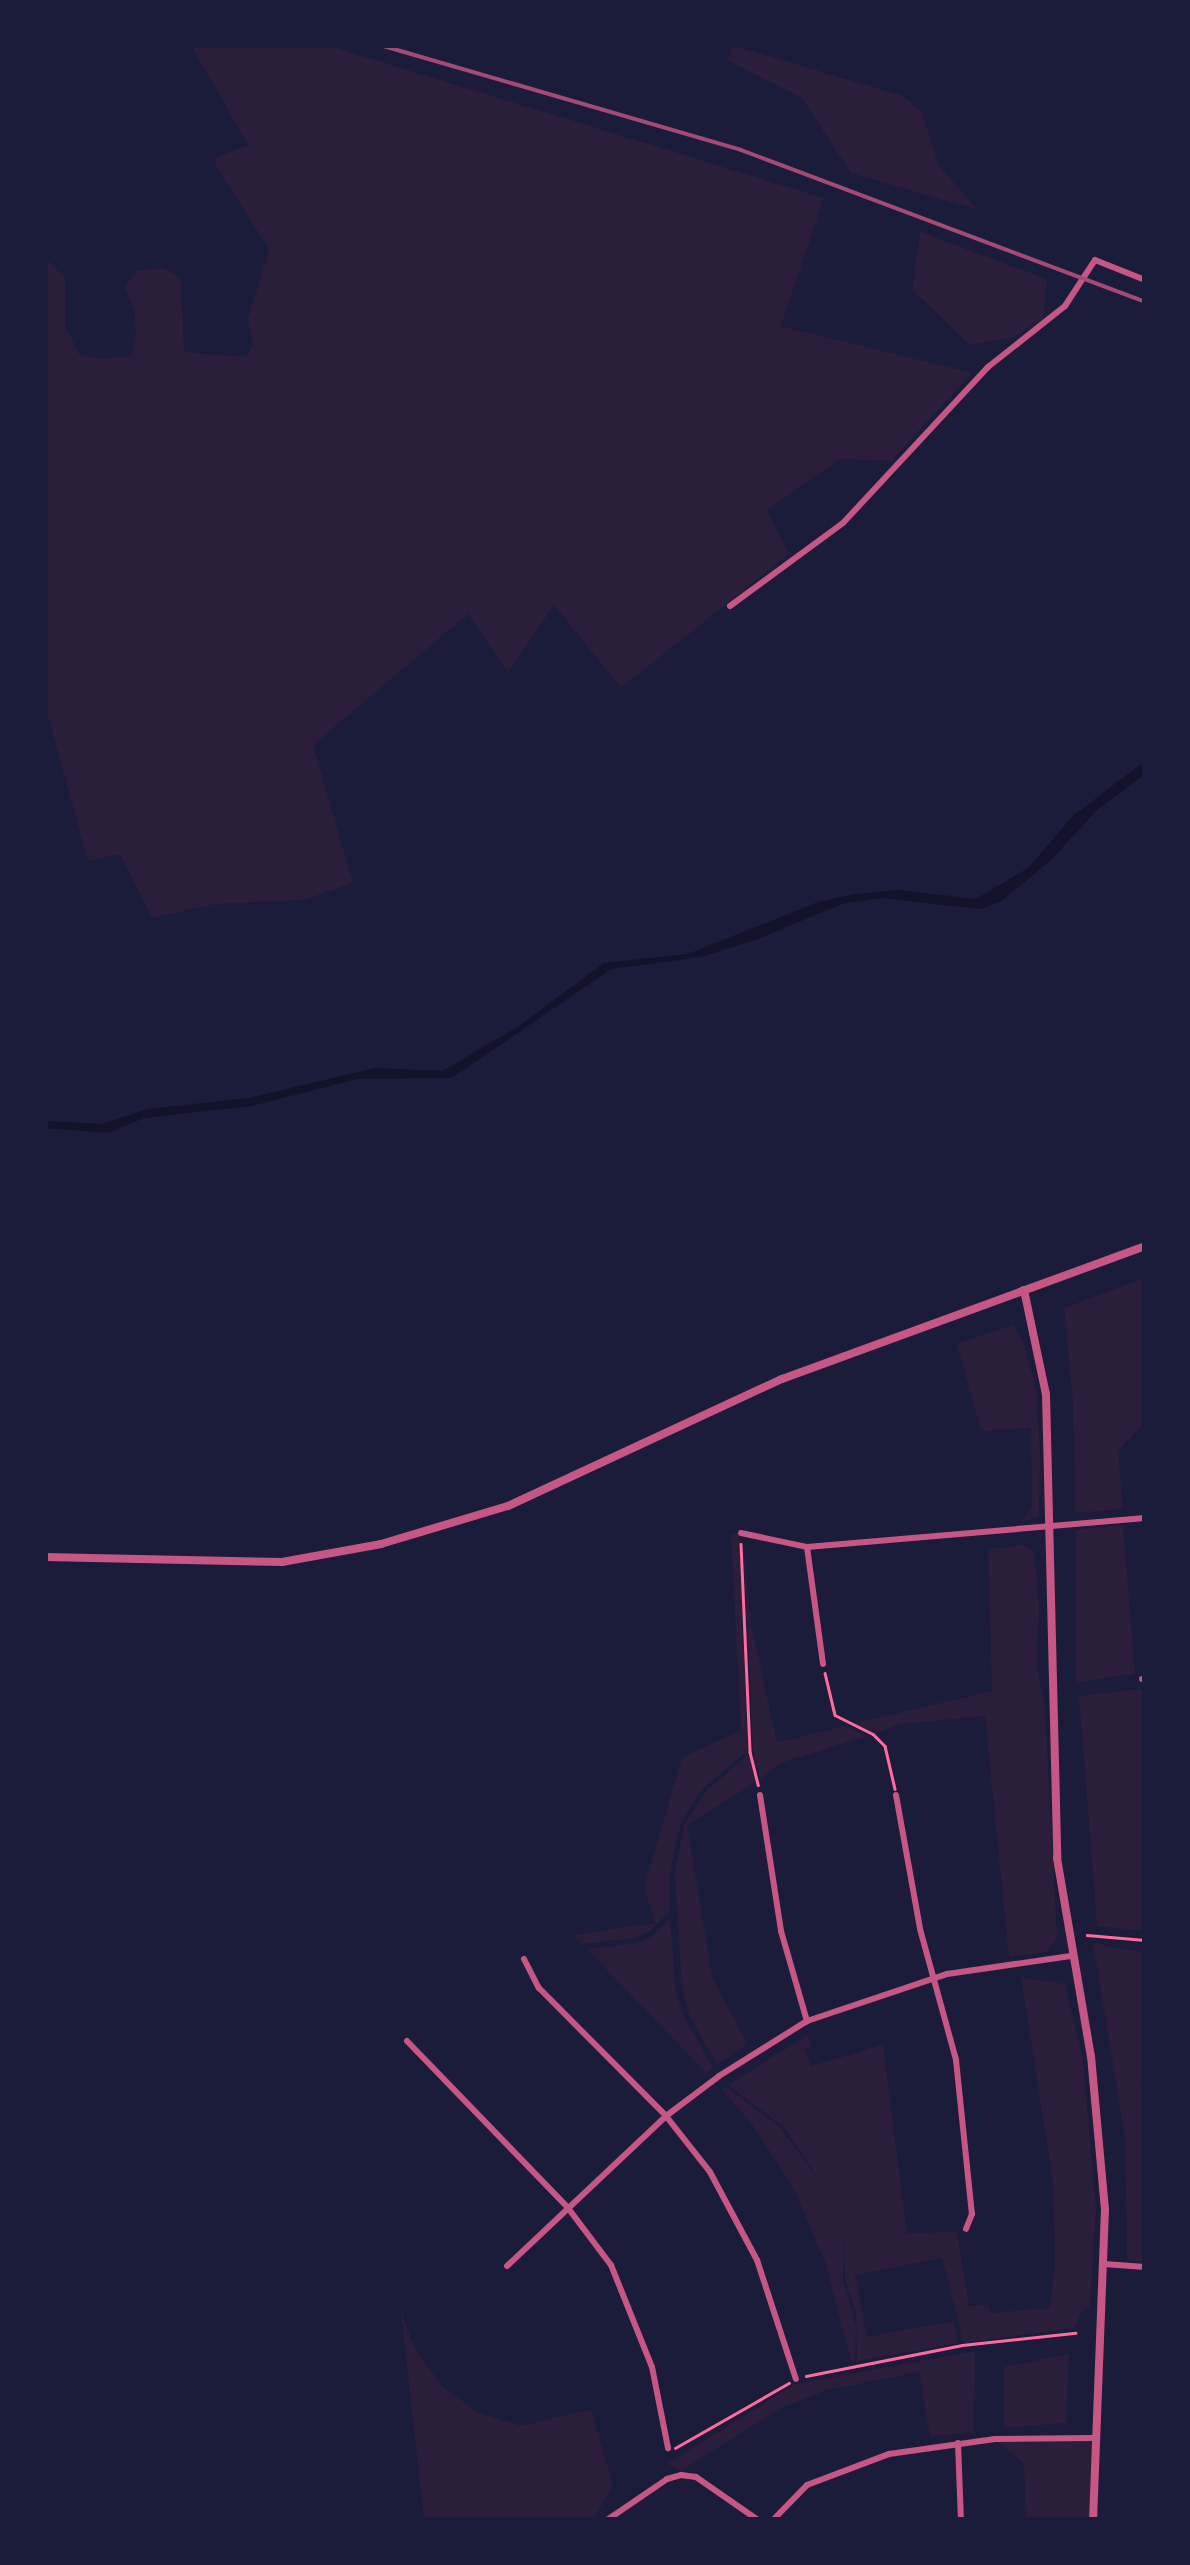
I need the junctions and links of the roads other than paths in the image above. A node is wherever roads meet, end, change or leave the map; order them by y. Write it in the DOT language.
graph roads {
  1 [pos="1145,280"];
  2 [pos="730,606"];
  3 [pos="1145,1246"];
  4 [pos="1024,1290"];
  5 [pos="1145,1518"];
  6 [pos="1050,1527"];
  7 [pos="741,1533"];
  8 [pos="807,1546"];
  9 [pos="45,1557"];
  10 [pos="823,1664"];
  11 [pos="760,1795"];
  12 [pos="896,1795"];
  13 [pos="1071,1956"];
  14 [pos="524,1959"];
  15 [pos="933,1978"];
  16 [pos="808,2021"];
  17 [pos="406,2041"];
  18 [pos="666,2116"];
  19 [pos="568,2208"];
  20 [pos="966,2229"];
  21 [pos="1104,2264"];
  22 [pos="506,2266"];
  23 [pos="1145,2267"];
  24 [pos="796,2379"];
  25 [pos="1094,2438"];
  26 [pos="958,2443"];
  27 [pos="668,2448"];
  28 [pos="607,2520"];
  29 [pos="758,2520"];
  30 [pos="772,2520"];
  31 [pos="960,2520"];
  32 [pos="1092,2520"];
  1 -- 2 [label="street"];
  3 -- 4 [label="street"];
  4 -- 6 [label="street"];
  4 -- 9 [label="street"];
  5 -- 6 [label="street"];
  6 -- 8 [label="street"];
  6 -- 13 [label="street"];
  7 -- 8 [label="street"];
  8 -- 10 [label="street"];
  11 -- 16 [label="street"];
  12 -- 15 [label="street"];
  13 -- 15 [label="street"];
  13 -- 21 [label="street"];
  14 -- 18 [label="street"];
  15 -- 16 [label="street"];
  15 -- 20 [label="street"];
  16 -- 18 [label="street"];
  17 -- 19 [label="street"];
  18 -- 19 [label="street"];
  18 -- 24 [label="street"];
  19 -- 22 [label="street"];
  19 -- 27 [label="street"];
  21 -- 23 [label="street"];
  21 -- 25 [label="street"];
  25 -- 26 [label="street"];
  25 -- 32 [label="street"];
  26 -- 30 [label="street"];
  26 -- 31 [label="street"];
  28 -- 29 [label="street"];
}
